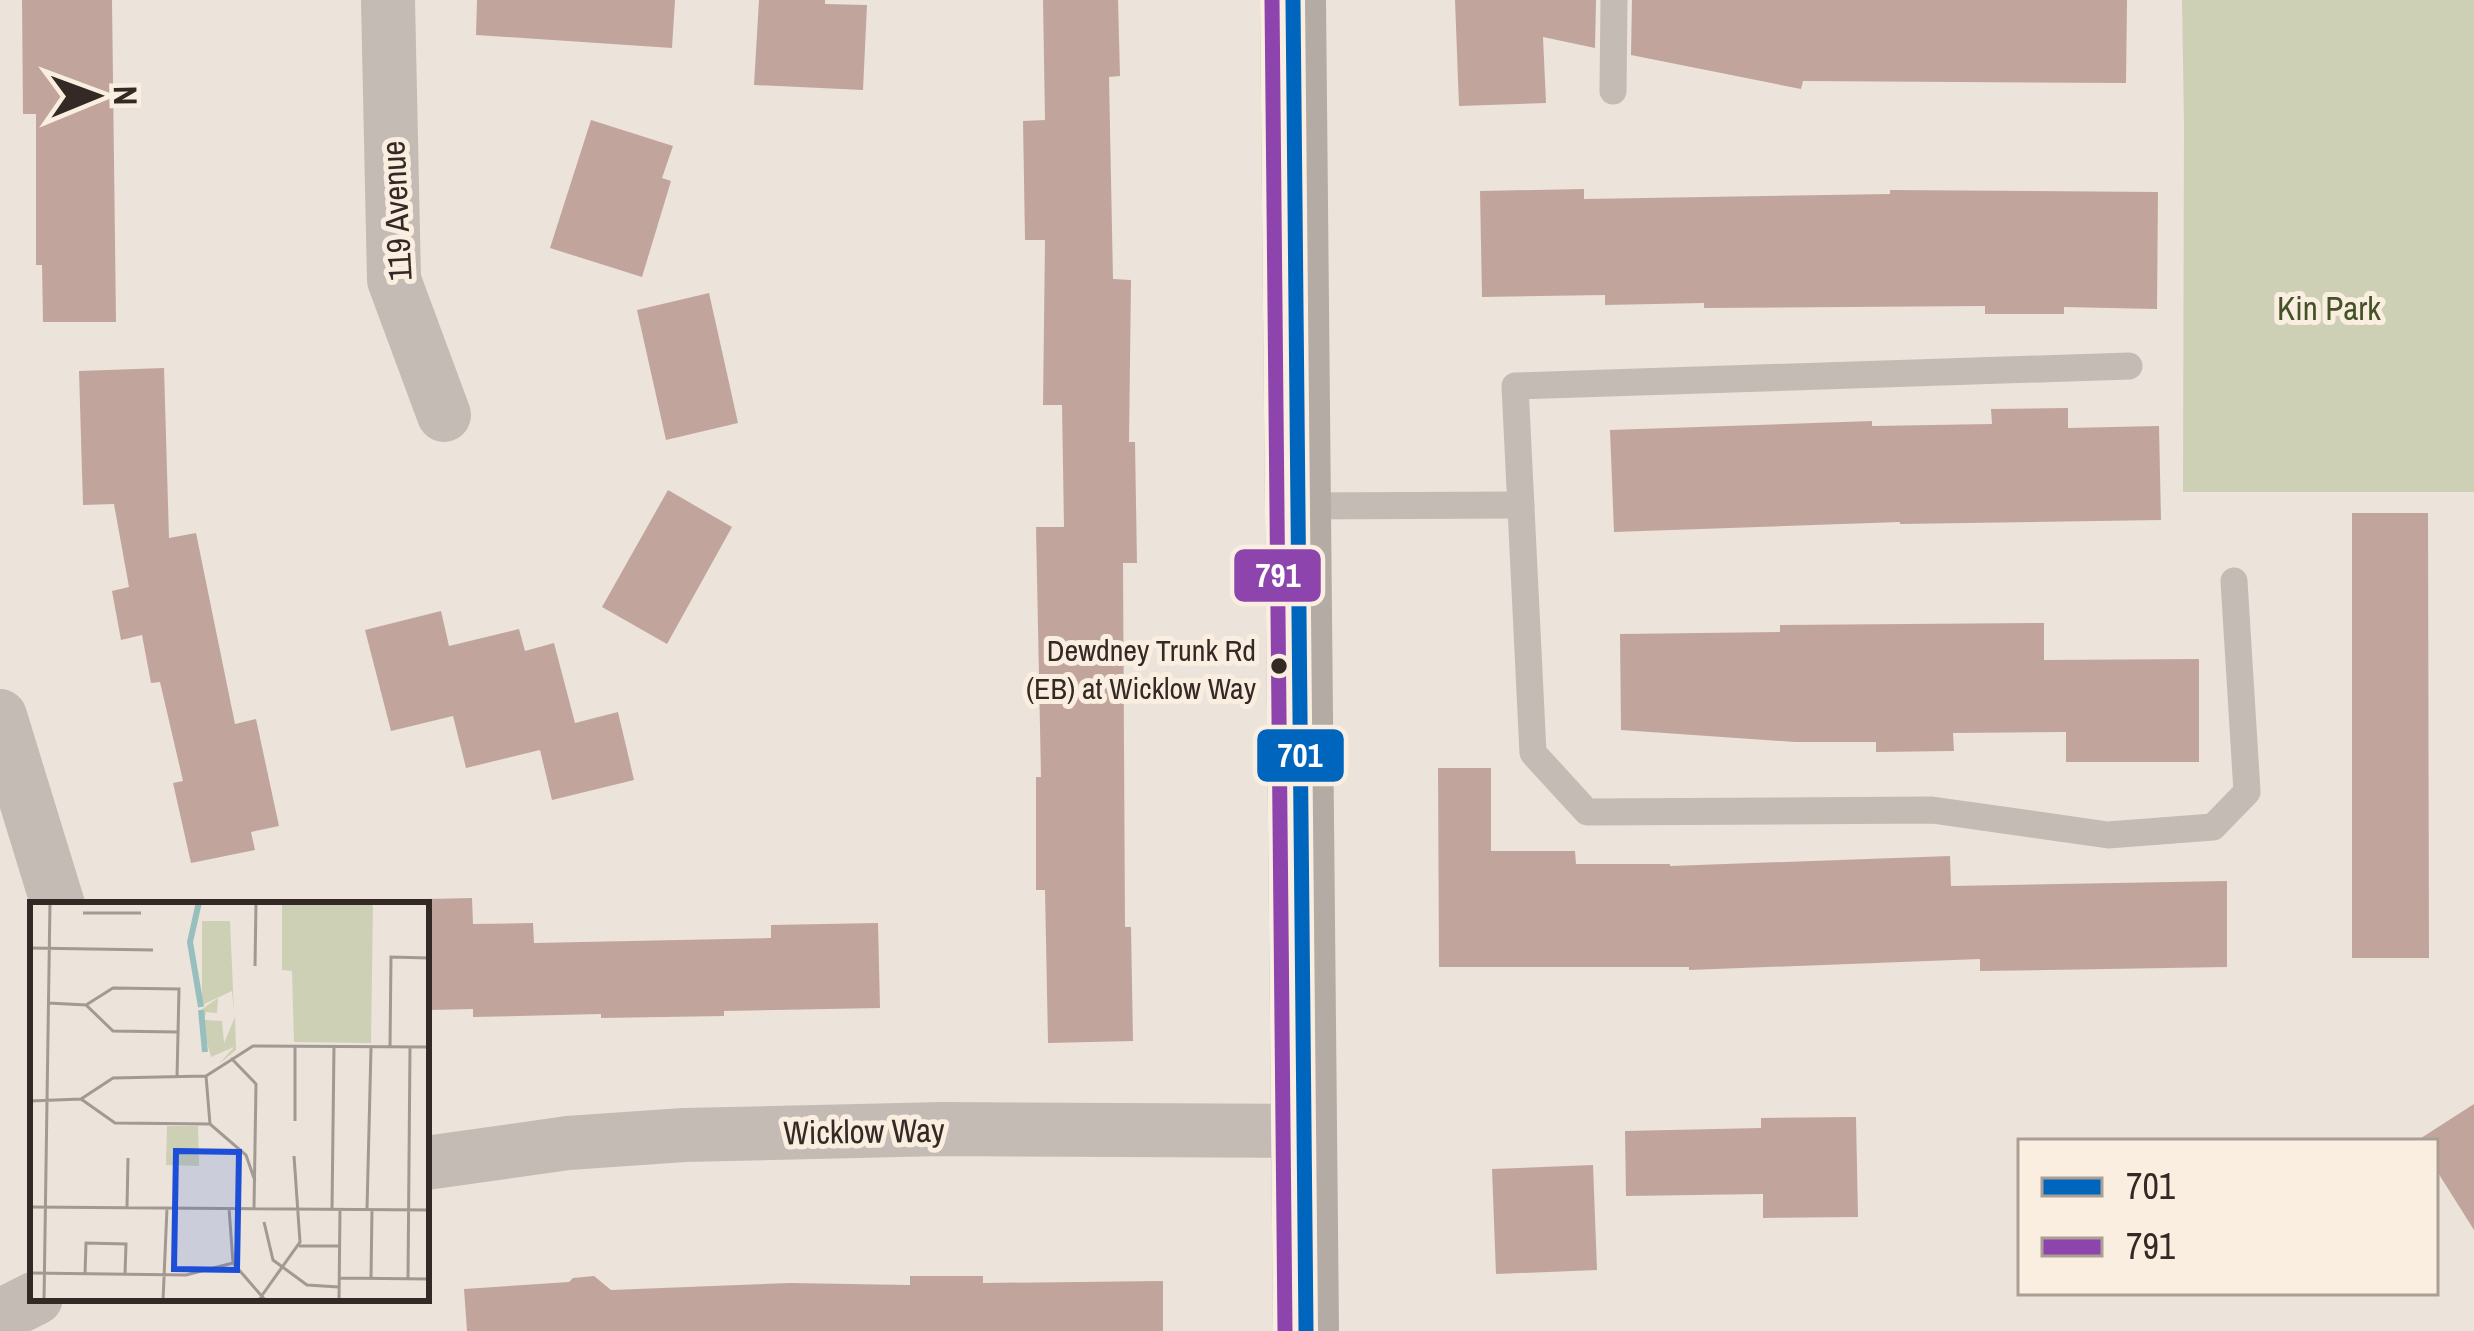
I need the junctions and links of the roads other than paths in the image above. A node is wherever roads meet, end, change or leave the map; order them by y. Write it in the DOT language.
graph roads {
  1 [pos="388,0"];
  2 [pos="1294,0"];
  3 [pos="1614,0"];
  4 [pos="1613,91"];
  5 [pos="2129,366"];
  6 [pos="444,415"];
  7 [pos="1521,505"];
  8 [pos="1298,506"];
  9 [pos="2234,581"];
  10 [pos="0,716"];
  11 [pos="57,902"];
  12 [pos="1304,1131"];
  13 [pos="429,1163"];
  14 [pos="30,1301"];
  15 [pos="0,1316"];
  16 [pos="1306,1331"];
  1 -- 6 [label="street, 119 Avenue"];
  2 -- 8 [label="main road"];
  3 -- 4 [label="lane"];
  5 -- 7 [label="lane"];
  7 -- 8 [label="lane"];
  7 -- 9 [label="lane"];
  8 -- 12 [label="main road"];
  10 -- 11 [label="street"];
  12 -- 13 [label="street, Wicklow Way"];
  12 -- 16 [label="main road"];
  14 -- 15 [label="street"];
}
